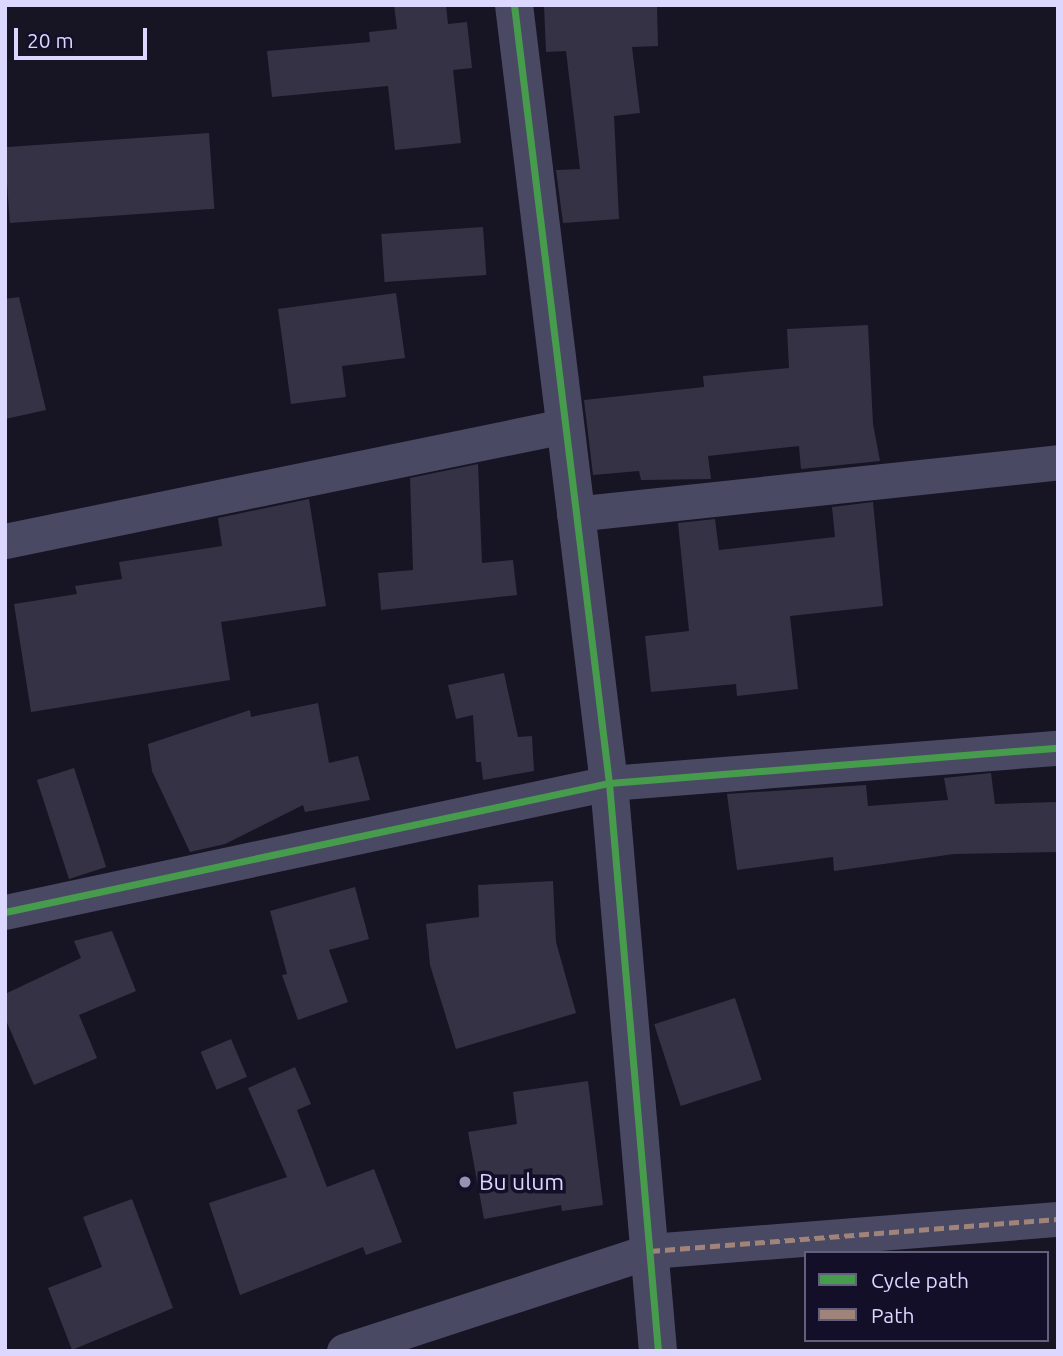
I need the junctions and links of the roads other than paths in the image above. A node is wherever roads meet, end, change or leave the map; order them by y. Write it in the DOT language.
graph roads {
  1 [pos="513,5"];
  2 [pos="564,426"];
  3 [pos="1058,462"];
  4 [pos="574,514"];
  5 [pos="5,541"];
  6 [pos="1058,748"];
  7 [pos="609,783"];
  8 [pos="5,912"];
  9 [pos="1058,1219"];
  10 [pos="650,1251"];
  11 [pos="344,1351"];
  12 [pos="658,1351"];
  1 -- 2 [label="street"];
  2 -- 4 [label="street"];
  2 -- 5 [label="street"];
  3 -- 4 [label="street"];
  4 -- 7 [label="street"];
  6 -- 7 [label="street"];
  7 -- 8 [label="street"];
  7 -- 10 [label="street"];
  9 -- 10 [label="street"];
  10 -- 11 [label="street"];
  10 -- 12 [label="street"];
}
